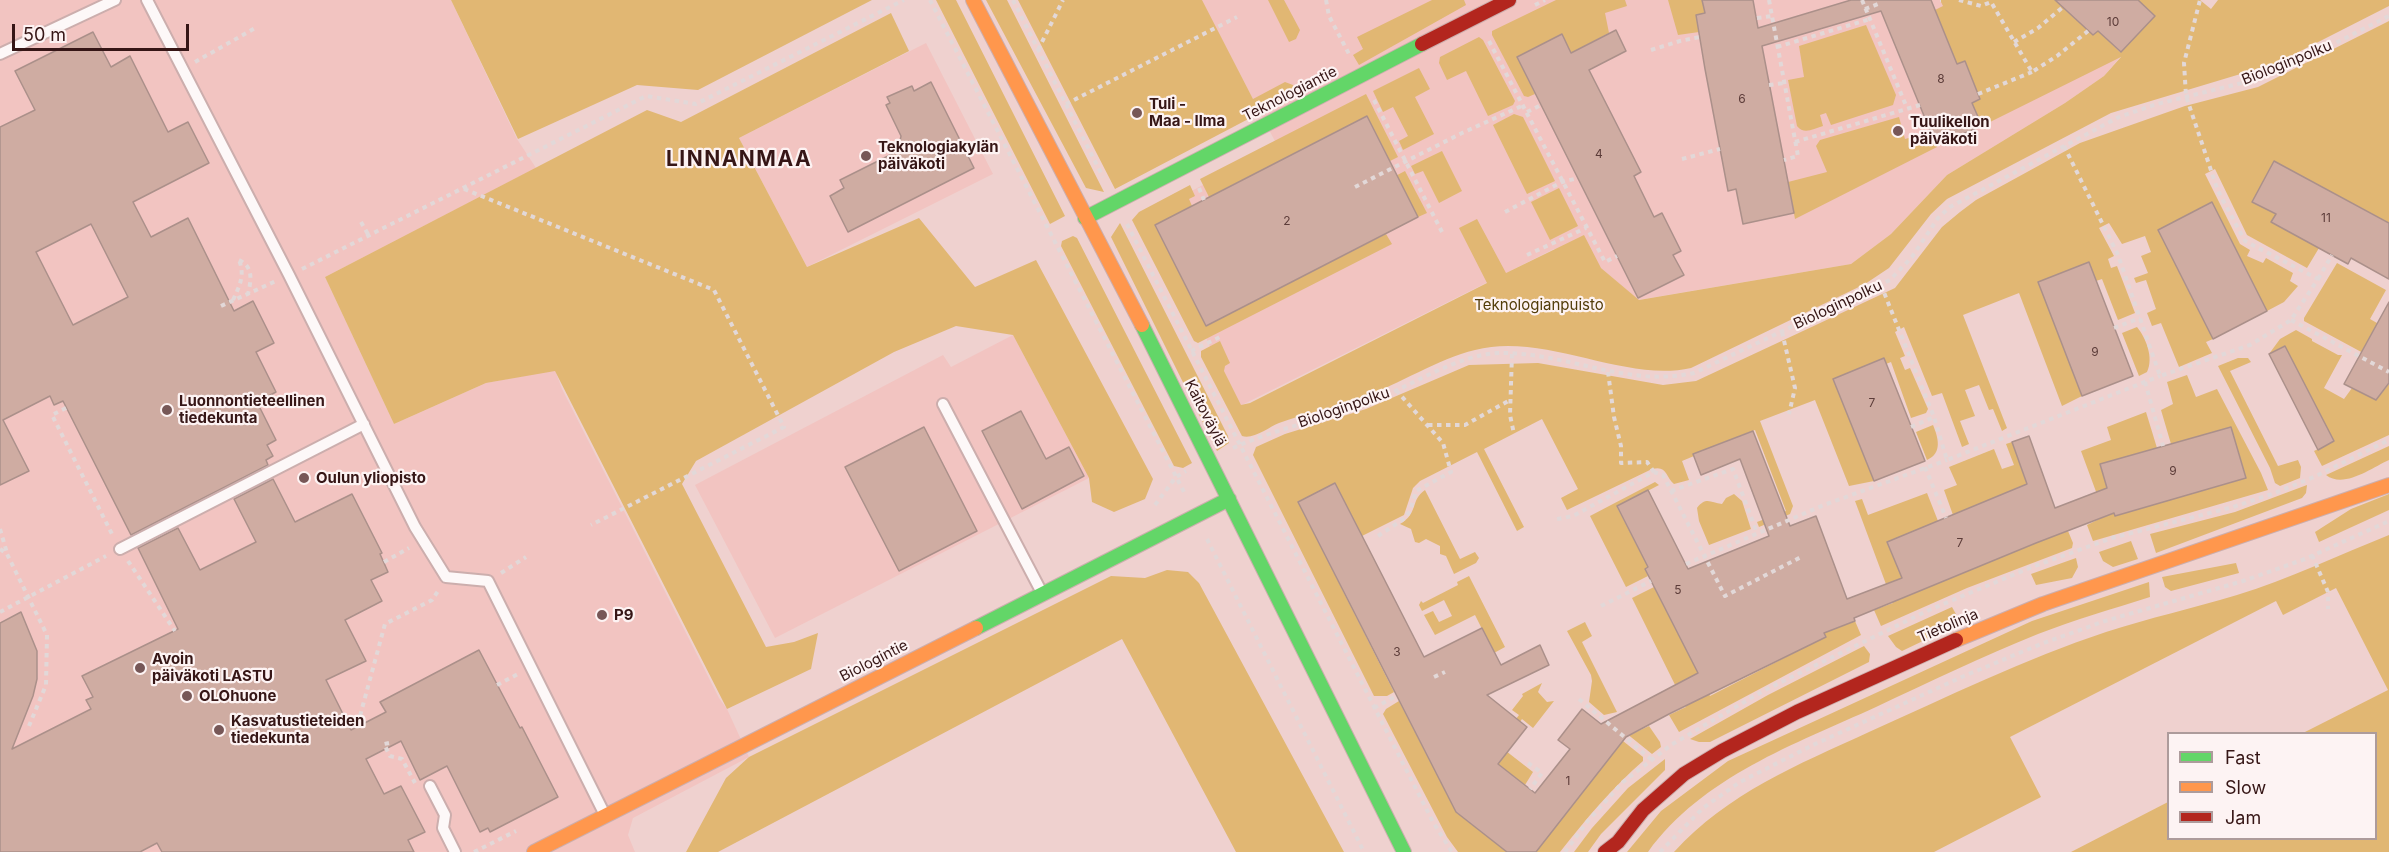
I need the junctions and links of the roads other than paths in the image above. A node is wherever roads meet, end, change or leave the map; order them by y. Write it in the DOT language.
graph roads {
  1 [pos="115,0"];
  2 [pos="147,0"];
  3 [pos="973,0"];
  4 [pos="1509,0"];
  5 [pos="0,54"];
  6 [pos="1085,218"];
  7 [pos="943,404"];
  8 [pos="364,424"];
  9 [pos="2389,472"];
  10 [pos="2389,485"];
  11 [pos="1228,499"];
  12 [pos="2328,508"];
  13 [pos="120,549"];
  14 [pos="1043,594"];
  15 [pos="430,786"];
  16 [pos="605,816"];
  17 [pos="1616,847"];
  18 [pos="1404,849"];
  19 [pos="455,852"];
  20 [pos="534,852"];
  21 [pos="1605,852"];
  1 -- 5 [label="lane"];
  2 -- 8 [label="lane"];
  3 -- 6 [label="street, Kaitoväylä"];
  4 -- 6 [label="street, Teknologiantie"];
  6 -- 11 [label="street, Kaitoväylä"];
  7 -- 14 [label="lane"];
  8 -- 13 [label="lane"];
  8 -- 16 [label="lane"];
  9 -- 12 [label="street, Tietolinja"];
  10 -- 12 [label="street, Tietolinja"];
  11 -- 14 [label="street, Biologintie"];
  11 -- 18 [label="street, Kaitoväylä"];
  12 -- 17 [label="street, Tietolinja"];
  14 -- 16 [label="street, Biologintie"];
  15 -- 19 [label="lane"];
  16 -- 20 [label="street, Biologintie"];
  17 -- 21 [label="street, Tietolinja"];
}
